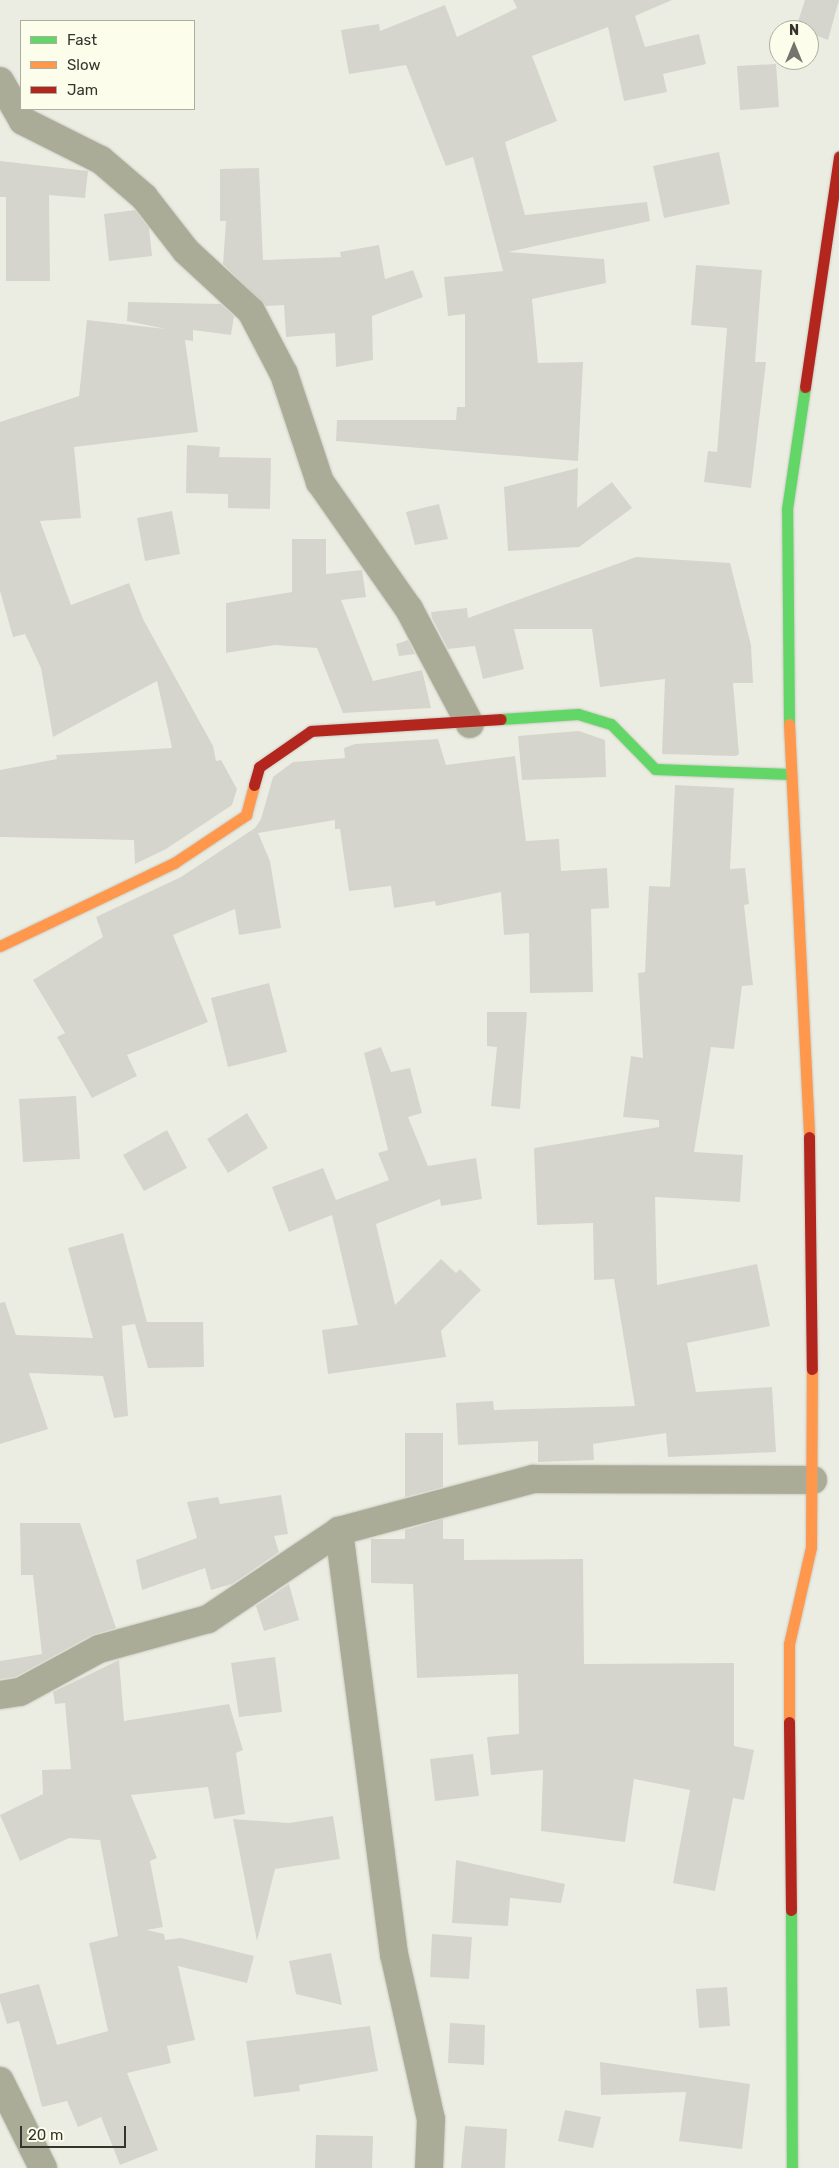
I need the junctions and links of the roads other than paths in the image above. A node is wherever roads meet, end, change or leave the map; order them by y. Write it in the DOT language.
graph roads {
  1 [pos="0,81"];
  2 [pos="839,156"];
  3 [pos="470,724"];
  4 [pos="790,774"];
  5 [pos="0,946"];
  6 [pos="813,1480"];
  7 [pos="339,1531"];
  8 [pos="0,1695"];
  9 [pos="0,2081"];
  10 [pos="43,2168"];
  11 [pos="429,2168"];
  12 [pos="792,2168"];
  1 -- 3 [label="street"];
  2 -- 4 [label="street"];
  3 -- 4 [label="street"];
  3 -- 5 [label="street"];
  4 -- 6 [label="street"];
  6 -- 7 [label="street"];
  6 -- 12 [label="street"];
  7 -- 8 [label="street"];
  7 -- 11 [label="street"];
  9 -- 10 [label="street"];
}
